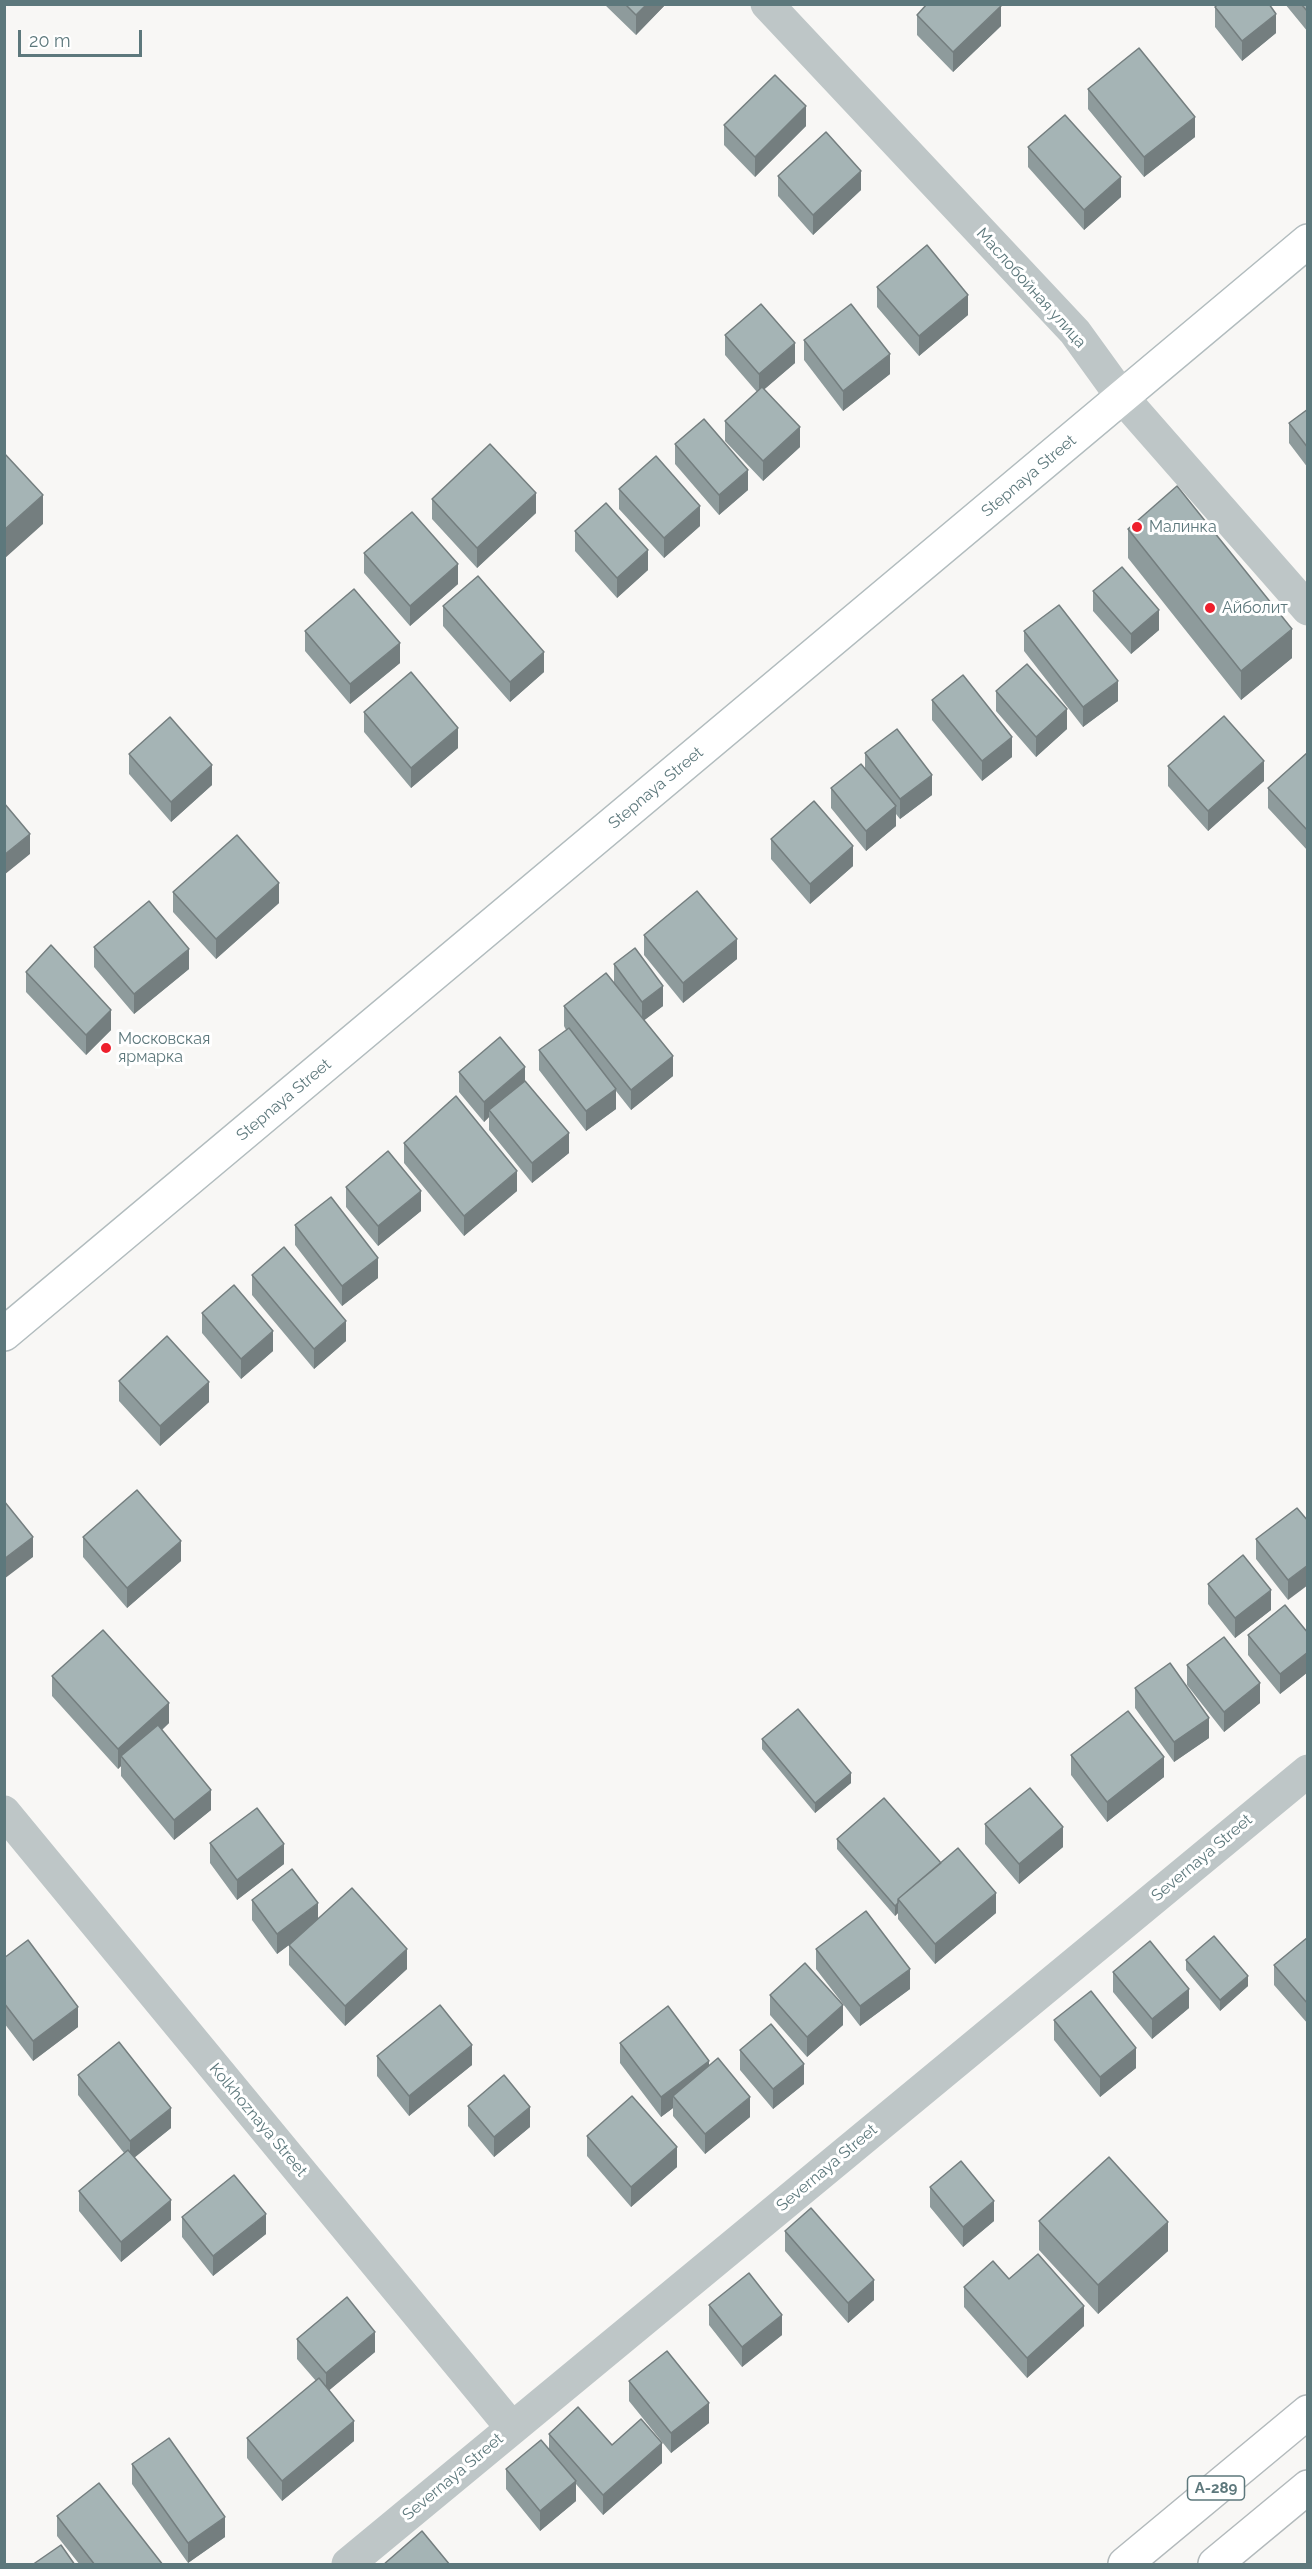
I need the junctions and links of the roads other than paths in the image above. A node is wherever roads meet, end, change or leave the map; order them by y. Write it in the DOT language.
graph roads {
  1 [pos="767,4"];
  2 [pos="1308,241"];
  3 [pos="1122,397"];
  4 [pos="1308,609"];
  5 [pos="4,1334"];
  6 [pos="1308,1771"];
  7 [pos="4,1812"];
  8 [pos="1308,2412"];
  9 [pos="512,2428"];
  10 [pos="1308,2487"];
  11 [pos="348,2565"];
  12 [pos="1125,2565"];
  13 [pos="1215,2565"];
  1 -- 3 [label="street, Маслобойная улица"];
  2 -- 3 [label="main road, Stepnaya Street"];
  3 -- 4 [label="street, Маслобойная улица"];
  3 -- 5 [label="main road, Stepnaya Street"];
  6 -- 9 [label="street, Severnaya Street"];
  7 -- 9 [label="street, Kolkhoznaya Street"];
  8 -- 12 [label="main road, А-289"];
  9 -- 11 [label="street, Severnaya Street"];
  10 -- 13 [label="main road"];
}
